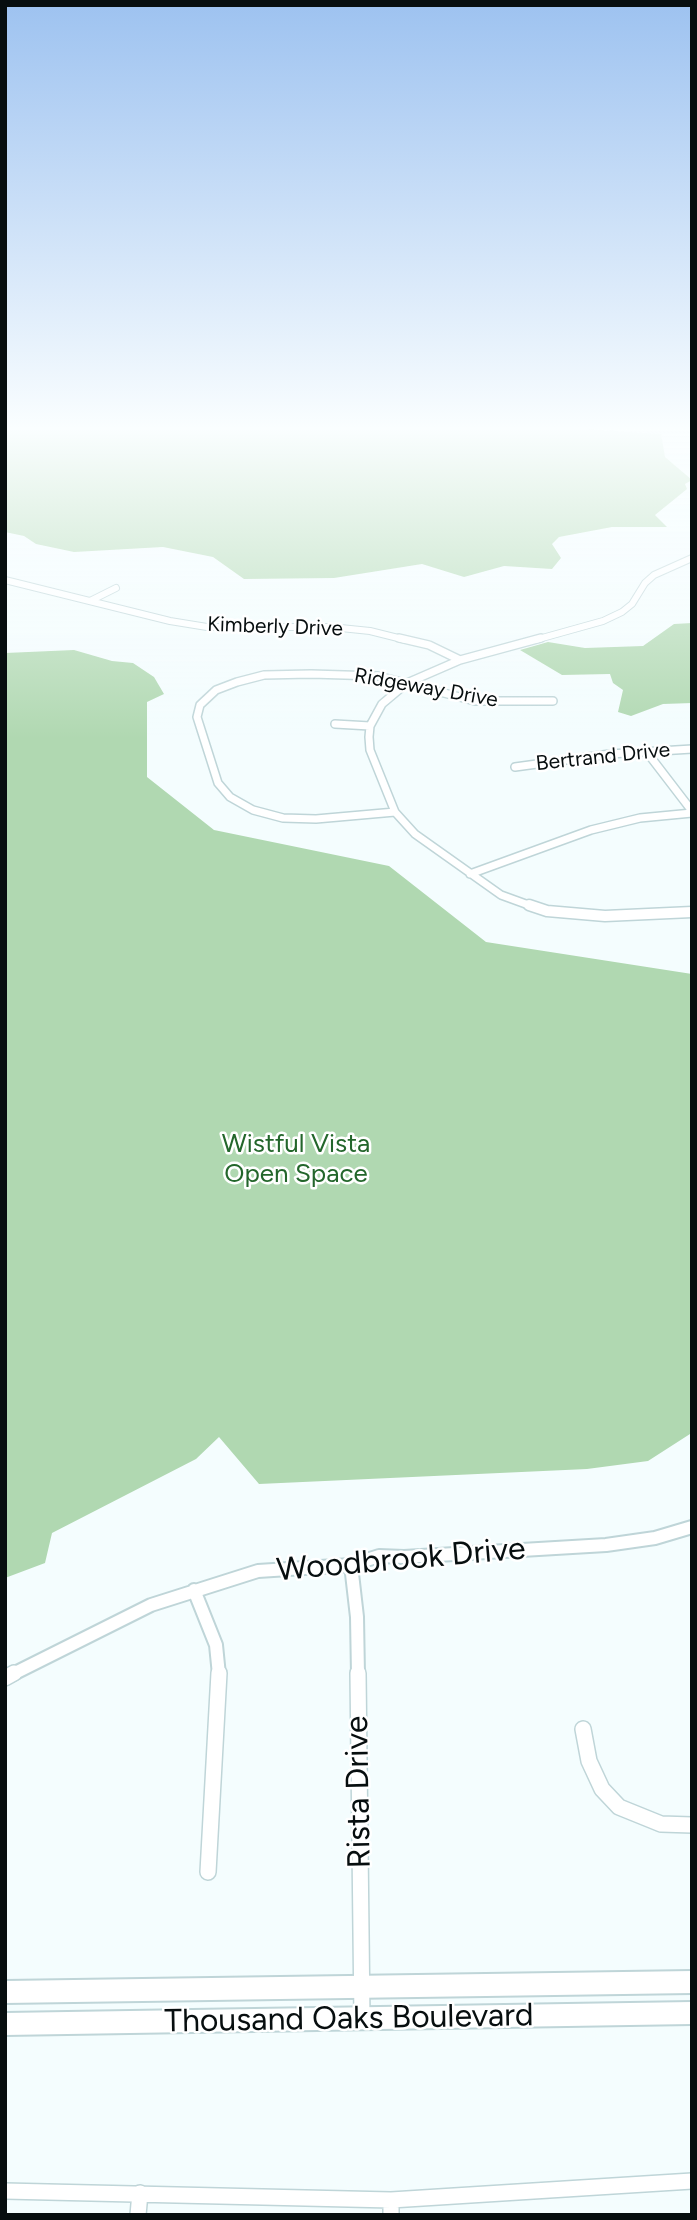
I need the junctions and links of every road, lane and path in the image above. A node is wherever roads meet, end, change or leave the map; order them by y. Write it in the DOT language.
graph roads {
  1 [pos="692,558"];
  2 [pos="5,580"];
  3 [pos="116,588"];
  4 [pos="90,601"];
  5 [pos="460,660"];
  6 [pos="407,683"];
  7 [pos="553,701"];
  8 [pos="335,724"];
  9 [pos="370,726"];
  10 [pos="692,749"];
  11 [pos="646,751"];
  12 [pos="515,767"];
  13 [pos="692,812"];
  14 [pos="395,813"];
  15 [pos="470,874"];
  16 [pos="692,912"];
  17 [pos="692,1527"];
  18 [pos="351,1564"];
  19 [pos="194,1590"];
  20 [pos="5,1678"];
  21 [pos="583,1730"];
  22 [pos="692,1825"];
  23 [pos="208,1872"];
  24 [pos="692,1982"];
  25 [pos="362,1987"];
  26 [pos="5,1992"];
  27 [pos="692,2013"];
  28 [pos="362,2020"];
  29 [pos="5,2024"];
  30 [pos="692,2181"];
  31 [pos="5,2191"];
  32 [pos="140,2193"];
  33 [pos="391,2207"];
  34 [pos="138,2215"];
  1 -- 5 [label="street"];
  2 -- 4 [label="street, Kimberly Drive"];
  3 -- 4 [label="street"];
  4 -- 5 [label="street, Kimberly Drive"];
  5 -- 6 [label="street"];
  6 -- 7 [label="street, Ridgeway Drive"];
  6 -- 9 [label="street"];
  6 -- 14 [label="street, Ridgeway Drive"];
  8 -- 9 [label="street"];
  9 -- 14 [label="street"];
  10 -- 11 [label="street, Bertrand Drive"];
  11 -- 12 [label="street, Bertrand Drive"];
  11 -- 13 [label="street"];
  13 -- 15 [label="street"];
  14 -- 15 [label="street"];
  15 -- 16 [label="street"];
  17 -- 18 [label="street, Woodbrook Drive"];
  18 -- 19 [label="street, Woodbrook Drive"];
  18 -- 25 [label="street, Rista Drive"];
  19 -- 20 [label="street, Woodbrook Drive"];
  19 -- 23 [label="street"];
  21 -- 22 [label="street"];
  24 -- 25 [label="main road, Thousand Oaks Boulevard"];
  25 -- 26 [label="main road, Thousand Oaks Boulevard"];
  25 -- 28 [label="street, Rista Drive"];
  27 -- 28 [label="main road, Thousand Oaks Boulevard"];
  28 -- 29 [label="main road, Thousand Oaks Boulevard"];
  30 -- 33 [label="street"];
  31 -- 32 [label="street"];
  32 -- 33 [label="street"];
  32 -- 34 [label="street"];
}
